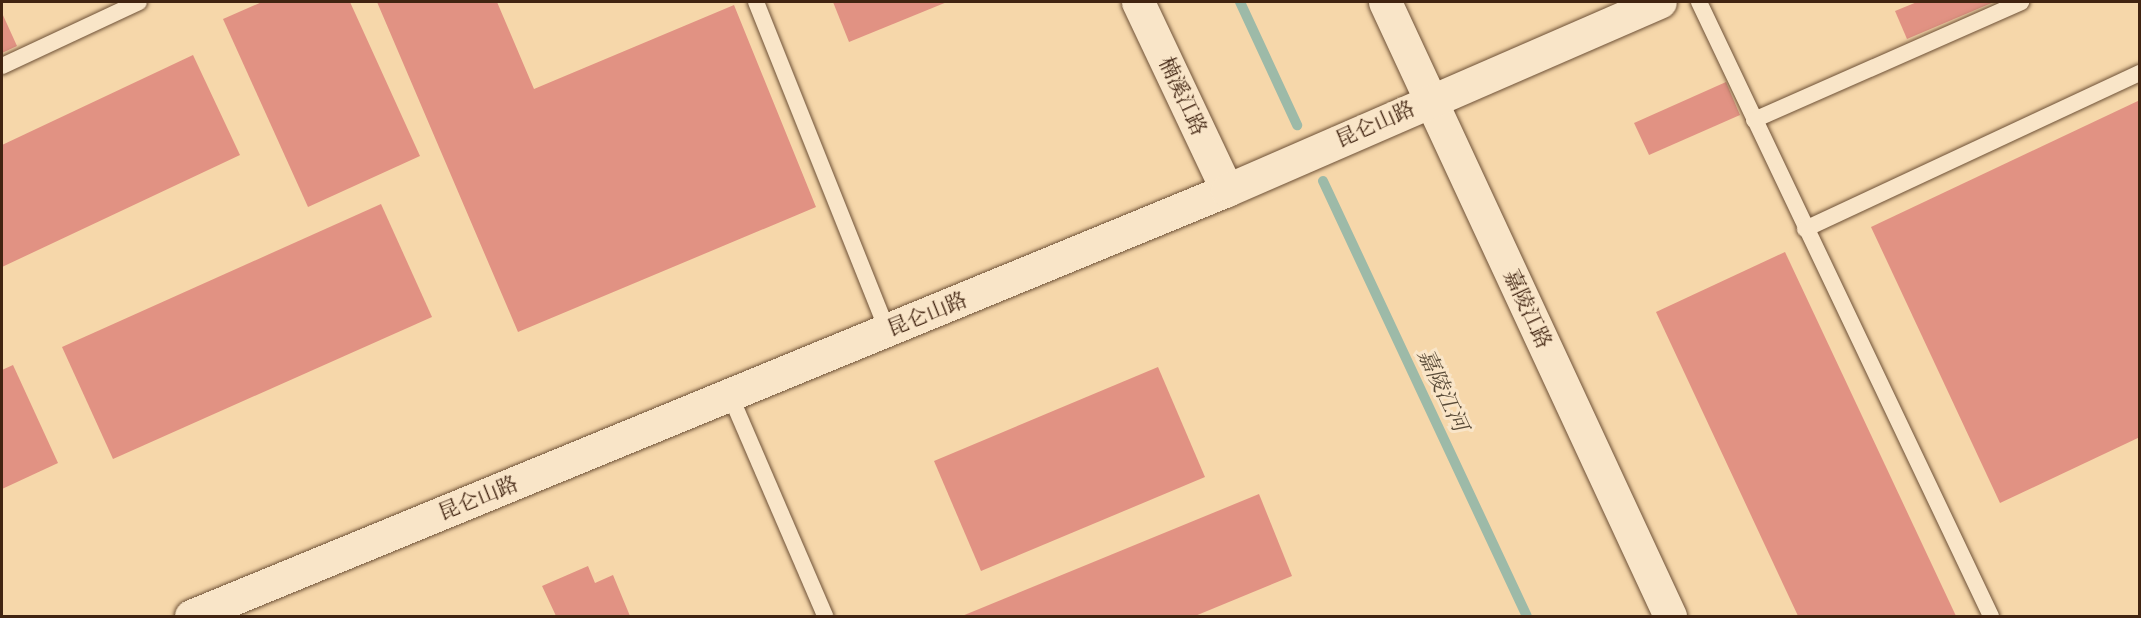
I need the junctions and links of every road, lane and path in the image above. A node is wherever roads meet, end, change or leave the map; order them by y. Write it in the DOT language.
graph roads {
  1 [pos="139,2"];
  2 [pos="756,2"];
  3 [pos="1138,2"];
  4 [pos="1385,2"];
  5 [pos="1660,2"];
  6 [pos="1699,2"];
  7 [pos="2021,2"];
  8 [pos="2,66"];
  9 [pos="2139,73"];
  10 [pos="1431,99"];
  11 [pos="1754,120"];
  12 [pos="1227,190"];
  13 [pos="1805,229"];
  14 [pos="886,330"];
  15 [pos="730,395"];
  16 [pos="191,616"];
  17 [pos="825,616"];
  18 [pos="1670,616"];
  19 [pos="1991,616"];
  1 -- 8 [label="lane"];
  2 -- 14 [label="lane"];
  3 -- 12 [label="street, 楠溪江路"];
  4 -- 10 [label="street, 嘉陵江路"];
  5 -- 10 [label="street, 昆仑山路"];
  6 -- 11 [label="lane"];
  7 -- 11 [label="lane"];
  9 -- 13 [label="lane"];
  10 -- 12 [label="street, 昆仑山路"];
  10 -- 18 [label="street, 嘉陵江路"];
  11 -- 13 [label="lane"];
  12 -- 14 [label="street, 昆仑山路"];
  13 -- 19 [label="lane"];
  14 -- 15 [label="street, 昆仑山路"];
  15 -- 16 [label="street, 昆仑山路"];
  15 -- 17 [label="lane"];
}
